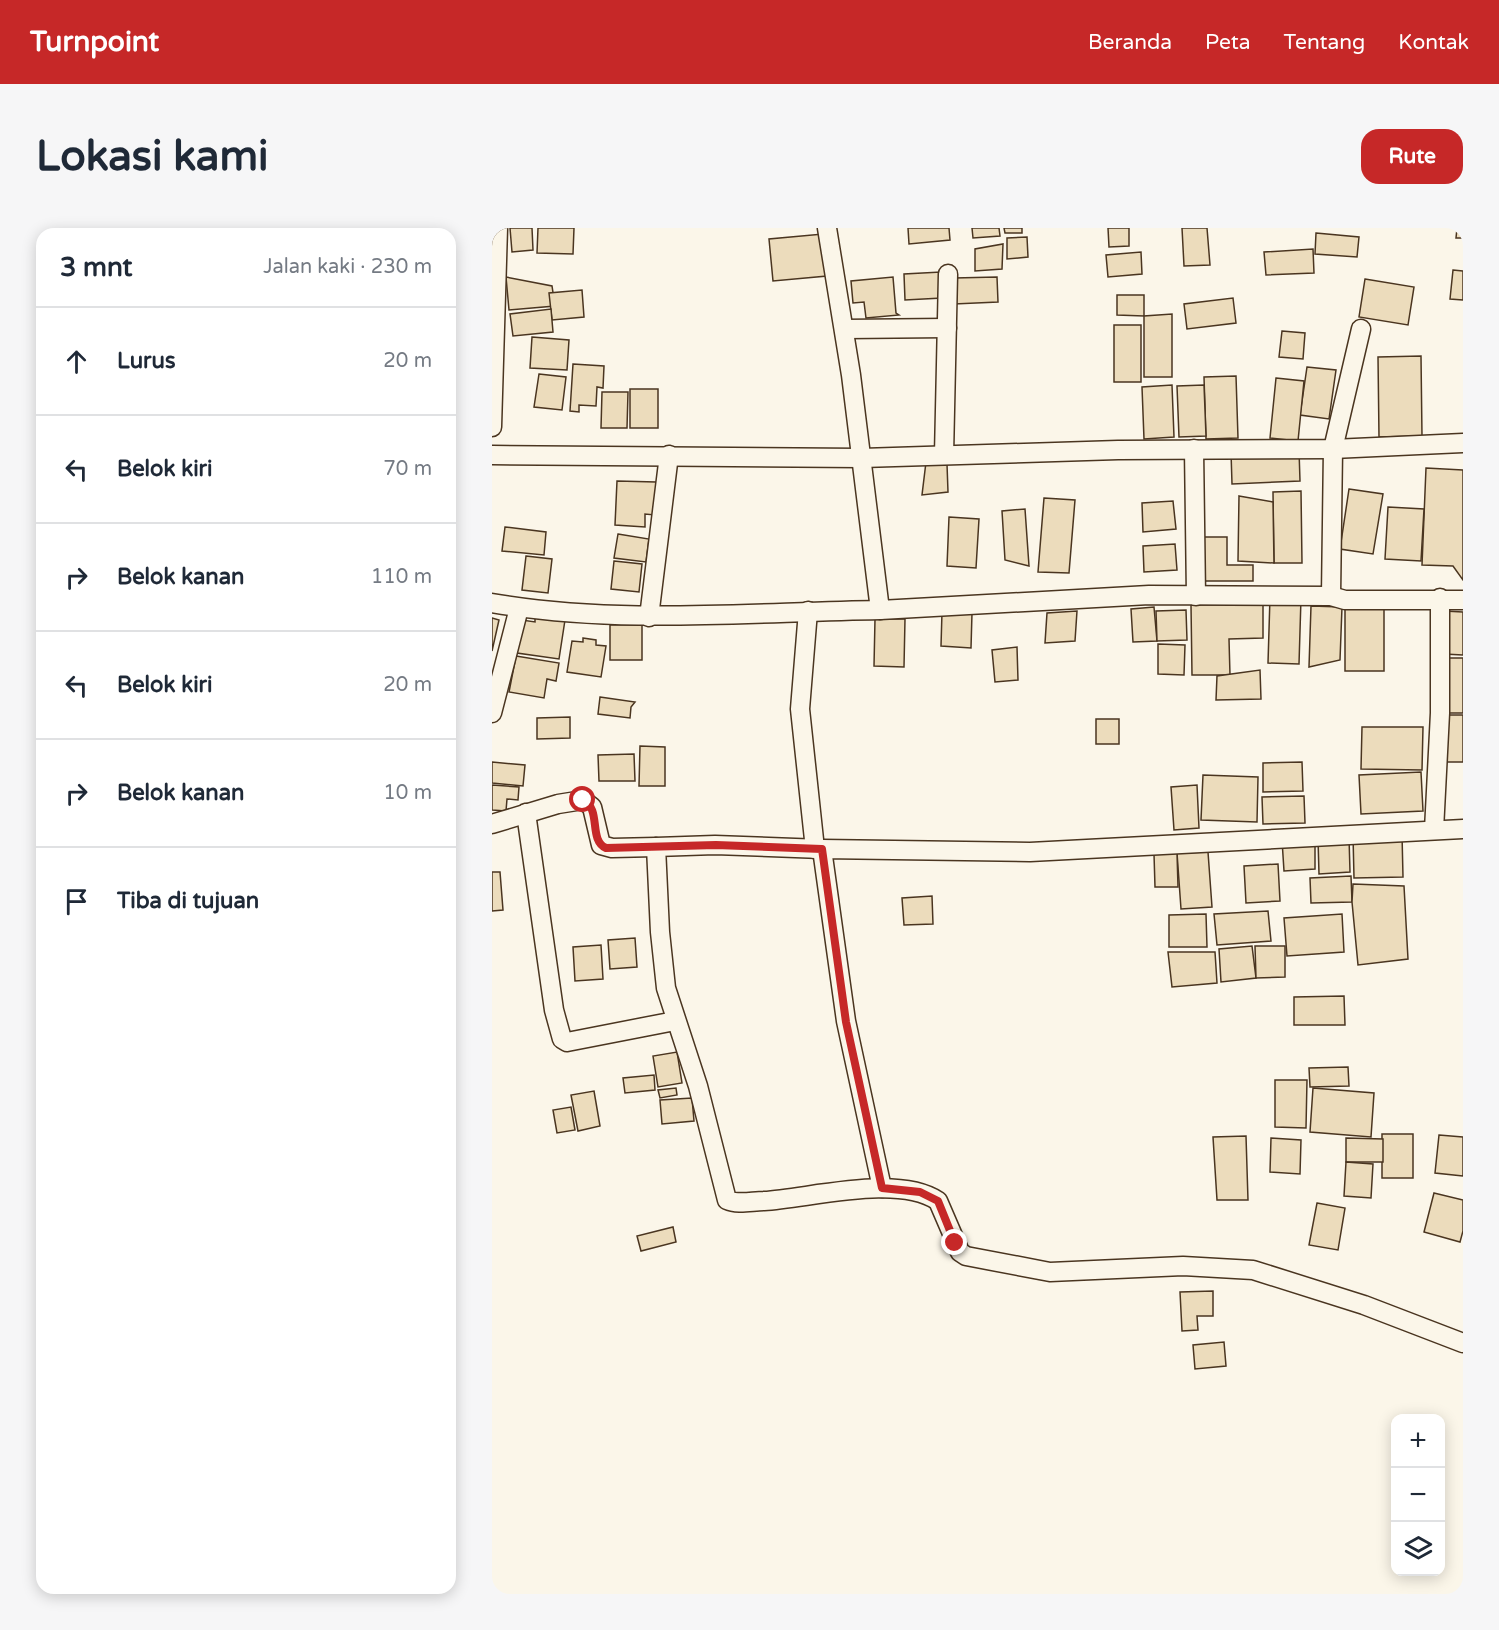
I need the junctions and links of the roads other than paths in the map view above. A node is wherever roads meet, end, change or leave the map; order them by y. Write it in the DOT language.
graph roads {
  1 [pos="498,228"];
  2 [pos="827,228"];
  3 [pos="948,274"];
  4 [pos="947,328"];
  5 [pos="845,329"];
  6 [pos="1361,329"];
  7 [pos="492,422"];
  8 [pos="1463,443"];
  9 [pos="1333,449"];
  10 [pos="1194,450"];
  11 [pos="492,455"];
  12 [pos="669,455"];
  13 [pos="944,455"];
  14 [pos="862,458"];
  15 [pos="1196,596"];
  16 [pos="1331,596"];
  17 [pos="1440,598"];
  18 [pos="1463,600"];
  19 [pos="492,603"];
  20 [pos="519,608"];
  21 [pos="880,610"];
  22 [pos="808,611"];
  23 [pos="649,617"];
  24 [pos="492,713"];
  25 [pos="526,813"];
  26 [pos="492,824"];
  27 [pos="1463,829"];
  28 [pos="1434,830"];
  29 [pos="656,847"];
  30 [pos="819,849"];
  31 [pos="675,1021"];
  32 [pos="882,1188"];
  33 [pos="1463,1343"];
  1 -- 7 [label="street"];
  2 -- 5 [label="street"];
  3 -- 4 [label="street"];
  4 -- 5 [label="street"];
  4 -- 13 [label="street"];
  5 -- 14 [label="street"];
  6 -- 9 [label="street"];
  8 -- 9 [label="street"];
  9 -- 10 [label="street"];
  9 -- 16 [label="street"];
  10 -- 13 [label="street"];
  10 -- 15 [label="street"];
  11 -- 12 [label="street"];
  12 -- 14 [label="street"];
  12 -- 23 [label="street"];
  13 -- 14 [label="street"];
  14 -- 21 [label="street"];
  15 -- 16 [label="street"];
  15 -- 21 [label="street"];
  16 -- 17 [label="street"];
  17 -- 18 [label="street"];
  17 -- 28 [label="street"];
  19 -- 20 [label="street"];
  20 -- 23 [label="street"];
  20 -- 24 [label="street"];
  21 -- 22 [label="street"];
  22 -- 23 [label="street"];
  22 -- 30 [label="street"];
  25 -- 26 [label="street"];
  25 -- 29 [label="street"];
  25 -- 31 [label="street"];
  27 -- 28 [label="street"];
  28 -- 30 [label="street"];
  29 -- 30 [label="street"];
  29 -- 31 [label="street"];
  30 -- 32 [label="street"];
  31 -- 32 [label="street"];
  32 -- 33 [label="street"];
}
